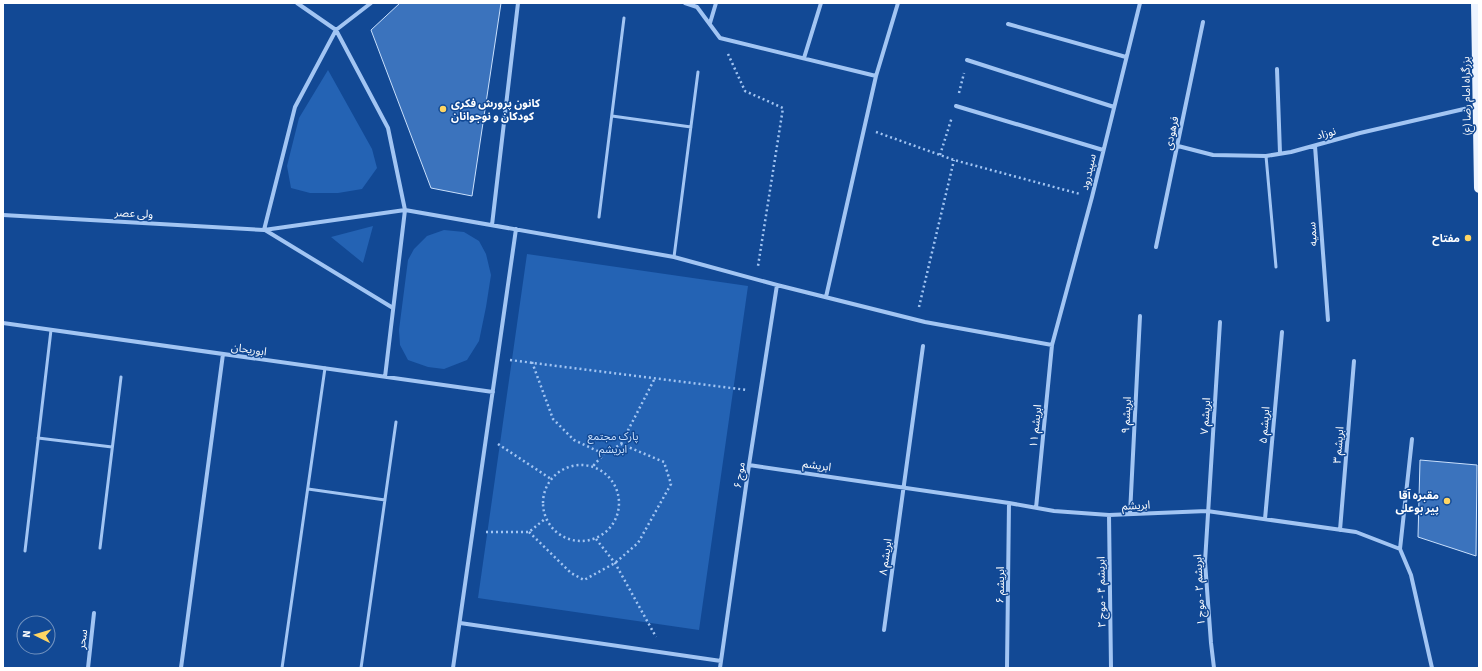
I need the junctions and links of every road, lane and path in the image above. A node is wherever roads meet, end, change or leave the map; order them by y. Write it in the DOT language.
graph roads {
  1 [pos="297,3"];
  2 [pos="371,3"];
  3 [pos="518,3"];
  4 [pos="685,3"];
  5 [pos="716,3"];
  6 [pos="821,3"];
  7 [pos="898,3"];
  8 [pos="1140,3"];
  9 [pos="1476,3"];
  10 [pos="624,18"];
  11 [pos="1203,22"];
  12 [pos="710,23"];
  13 [pos="1008,24"];
  14 [pos="336,30"];
  15 [pos="720,38"];
  16 [pos="1126,57"];
  17 [pos="804,58"];
  18 [pos="967,60"];
  19 [pos="1277,69"];
  20 [pos="698,72"];
  21 [pos="876,76"];
  22 [pos="956,106"];
  23 [pos="1478,106"];
  24 [pos="1114,107"];
  25 [pos="612,116"];
  26 [pos="691,127"];
  27 [pos="864,128"];
  28 [pos="1178,146"];
  29 [pos="1315,146"];
  30 [pos="1103,150"];
  31 [pos="1280,153"];
  32 [pos="1266,156"];
  33 [pos="954,160"];
  34 [pos="1479,188"];
  35 [pos="1092,197"];
  36 [pos="405,210"];
  37 [pos="3,215"];
  38 [pos="599,217"];
  39 [pos="492,225"];
  40 [pos="516,229"];
  41 [pos="264,230"];
  42 [pos="1156,247"];
  43 [pos="674,257"];
  44 [pos="1276,267"];
  45 [pos="756,279"];
  46 [pos="777,285"];
  47 [pos="826,297"];
  48 [pos="393,308"];
  49 [pos="1140,316"];
  50 [pos="916,320"];
  51 [pos="1328,320"];
  52 [pos="1220,322"];
  53 [pos="3,323"];
  54 [pos="51,330"];
  55 [pos="1282,332"];
  56 [pos="1052,345"];
  57 [pos="923,346"];
  58 [pos="223,354"];
  59 [pos="498,358"];
  60 [pos="1354,361"];
  61 [pos="532,362"];
  62 [pos="325,368"];
  63 [pos="121,377"];
  64 [pos="385,377"];
  65 [pos="655,378"];
  66 [pos="493,392"];
  67 [pos="762,392"];
  68 [pos="396,422"];
  69 [pos="487,436"];
  70 [pos="38,438"];
  71 [pos="1412,439"];
  72 [pos="621,444"];
  73 [pos="112,447"];
  74 [pos="604,454"];
  75 [pos="749,465"];
  76 [pos="593,466"];
  77 [pos="551,479"];
  78 [pos="903,487"];
  79 [pos="308,489"];
  80 [pos="385,500"];
  81 [pos="1009,503"];
  82 [pos="1036,508"];
  83 [pos="1208,511"];
  84 [pos="1130,514"];
  85 [pos="1109,515"];
  86 [pos="546,518"];
  87 [pos="1265,519"];
  88 [pos="1340,530"];
  89 [pos="473,532"];
  90 [pos="529,532"];
  91 [pos="596,539"];
  92 [pos="100,548"];
  93 [pos="1400,549"];
  94 [pos="25,551"];
  95 [pos="615,563"];
  96 [pos="94,613"];
  97 [pos="460,623"];
  98 [pos="884,630"];
  99 [pos="665,653"];
  100 [pos="721,661"];
  101 [pos="88,668"];
  102 [pos="181,668"];
  103 [pos="282,668"];
  104 [pos="361,668"];
  105 [pos="453,668"];
  106 [pos="720,668"];
  107 [pos="1007,668"];
  108 [pos="1111,668"];
  109 [pos="1214,668"];
  110 [pos="1432,668"];
  1 -- 14 [label="street"];
  2 -- 14 [label="street"];
  3 -- 39 [label="street"];
  4 -- 12 [label="street"];
  5 -- 12 [label="street"];
  6 -- 17 [label="street"];
  7 -- 21 [label="street"];
  8 -- 16 [label="street, سپیدرود"];
  9 -- 23 [label="main road, بزرگراه امام رضا (ع)"];
  10 -- 25 [label="lane"];
  11 -- 28 [label="street, فرهودی"];
  12 -- 15 [label="street"];
  13 -- 16 [label="street"];
  14 -- 36 [label="street"];
  14 -- 41 [label="street"];
  15 -- 17 [label="street"];
  15 -- 45 [label="path"];
  16 -- 24 [label="street, سپیدرود"];
  17 -- 21 [label="street"];
  18 -- 24 [label="street"];
  19 -- 31 [label="street"];
  20 -- 26 [label="lane"];
  21 -- 27 [label="street"];
  22 -- 30 [label="street"];
  23 -- 29 [label="street, نوزاد"];
  23 -- 34 [label="main road, بزرگراه امام رضا (ع)"];
  24 -- 30 [label="street, سپیدرود"];
  25 -- 26 [label="lane"];
  25 -- 38 [label="lane"];
  26 -- 43 [label="lane"];
  27 -- 33 [label="path"];
  27 -- 47 [label="street"];
  28 -- 32 [label="street, نوزاد"];
  28 -- 42 [label="street, فرهودی"];
  29 -- 31 [label="street, نوزاد"];
  29 -- 51 [label="street, سمیه"];
  30 -- 35 [label="street, سپیدرود"];
  31 -- 32 [label="street, نوزاد"];
  32 -- 44 [label="lane"];
  33 -- 35 [label="path"];
  33 -- 50 [label="path"];
  35 -- 56 [label="street, سپیدرود"];
  36 -- 39 [label="street, ولی عصر"];
  36 -- 41 [label="street, ولی عصر"];
  36 -- 48 [label="street"];
  37 -- 41 [label="street, ولی عصر"];
  39 -- 40 [label="street, ولی عصر"];
  40 -- 43 [label="street, ولی عصر"];
  40 -- 59 [label="street"];
  41 -- 48 [label="street"];
  43 -- 45 [label="street, ولی عصر"];
  45 -- 46 [label="street, ولی عصر"];
  46 -- 47 [label="street, ولی عصر"];
  46 -- 67 [label="street, موج ۶"];
  47 -- 50 [label="street, ولی عصر"];
  48 -- 64 [label="street"];
  49 -- 84 [label="street, ابریشم ۹"];
  50 -- 56 [label="street, ولی عصر"];
  52 -- 83 [label="street, ابریشم ۷"];
  53 -- 54 [label="street, ابوریحان"];
  54 -- 58 [label="street, ابوریحان"];
  54 -- 70 [label="lane"];
  55 -- 87 [label="street, ابریشم ۵"];
  56 -- 82 [label="street, ابریشم ۱۱"];
  57 -- 78 [label="street, ابریشم ۸"];
  58 -- 62 [label="street, ابوریحان"];
  58 -- 102 [label="street"];
  59 -- 61 [label="path"];
  59 -- 66 [label="street"];
  60 -- 88 [label="street, ابریشم ۳"];
  61 -- 65 [label="path"];
  61 -- 74 [label="path"];
  62 -- 64 [label="street, ابوریحان"];
  62 -- 79 [label="lane"];
  63 -- 73 [label="lane"];
  64 -- 66 [label="street, ابوریحان"];
  65 -- 67 [label="path"];
  65 -- 72 [label="path"];
  66 -- 69 [label="street"];
  67 -- 75 [label="street, موج ۶"];
  68 -- 80 [label="lane"];
  69 -- 77 [label="path"];
  69 -- 89 [label="street"];
  70 -- 73 [label="lane"];
  70 -- 94 [label="lane"];
  71 -- 93 [label="street"];
  72 -- 74 [label="path"];
  72 -- 95 [label="path"];
  73 -- 92 [label="lane"];
  74 -- 76 [label="path"];
  75 -- 78 [label="street, ابریشم"];
  75 -- 100 [label="street, موج ۶"];
  76 -- 77 [label="path"];
  76 -- 91 [label="path"];
  77 -- 86 [label="path"];
  78 -- 81 [label="street, ابریشم"];
  78 -- 98 [label="street, ابریشم ۸"];
  79 -- 80 [label="lane"];
  79 -- 103 [label="lane"];
  80 -- 104 [label="lane"];
  81 -- 82 [label="street, ابریشم"];
  81 -- 107 [label="street, ابریشم ۶"];
  82 -- 85 [label="street, ابریشم"];
  83 -- 84 [label="street, ابریشم"];
  83 -- 87 [label="street, ابریشم"];
  83 -- 109 [label="street, ابریشم ۲ - موج ۱"];
  84 -- 85 [label="street, ابریشم"];
  85 -- 108 [label="street, ابریشم ۴ - موج ۲"];
  86 -- 90 [label="path"];
  86 -- 91 [label="path"];
  87 -- 88 [label="street, ابریشم"];
  88 -- 93 [label="street, ابریشم"];
  89 -- 90 [label="path"];
  89 -- 97 [label="street"];
  90 -- 95 [label="path"];
  91 -- 95 [label="path"];
  93 -- 110 [label="street"];
  95 -- 99 [label="path"];
  96 -- 101 [label="street, سحر"];
  97 -- 99 [label="street"];
  97 -- 105 [label="street"];
  99 -- 100 [label="street"];
  100 -- 106 [label="street, موج ۶"];
}
